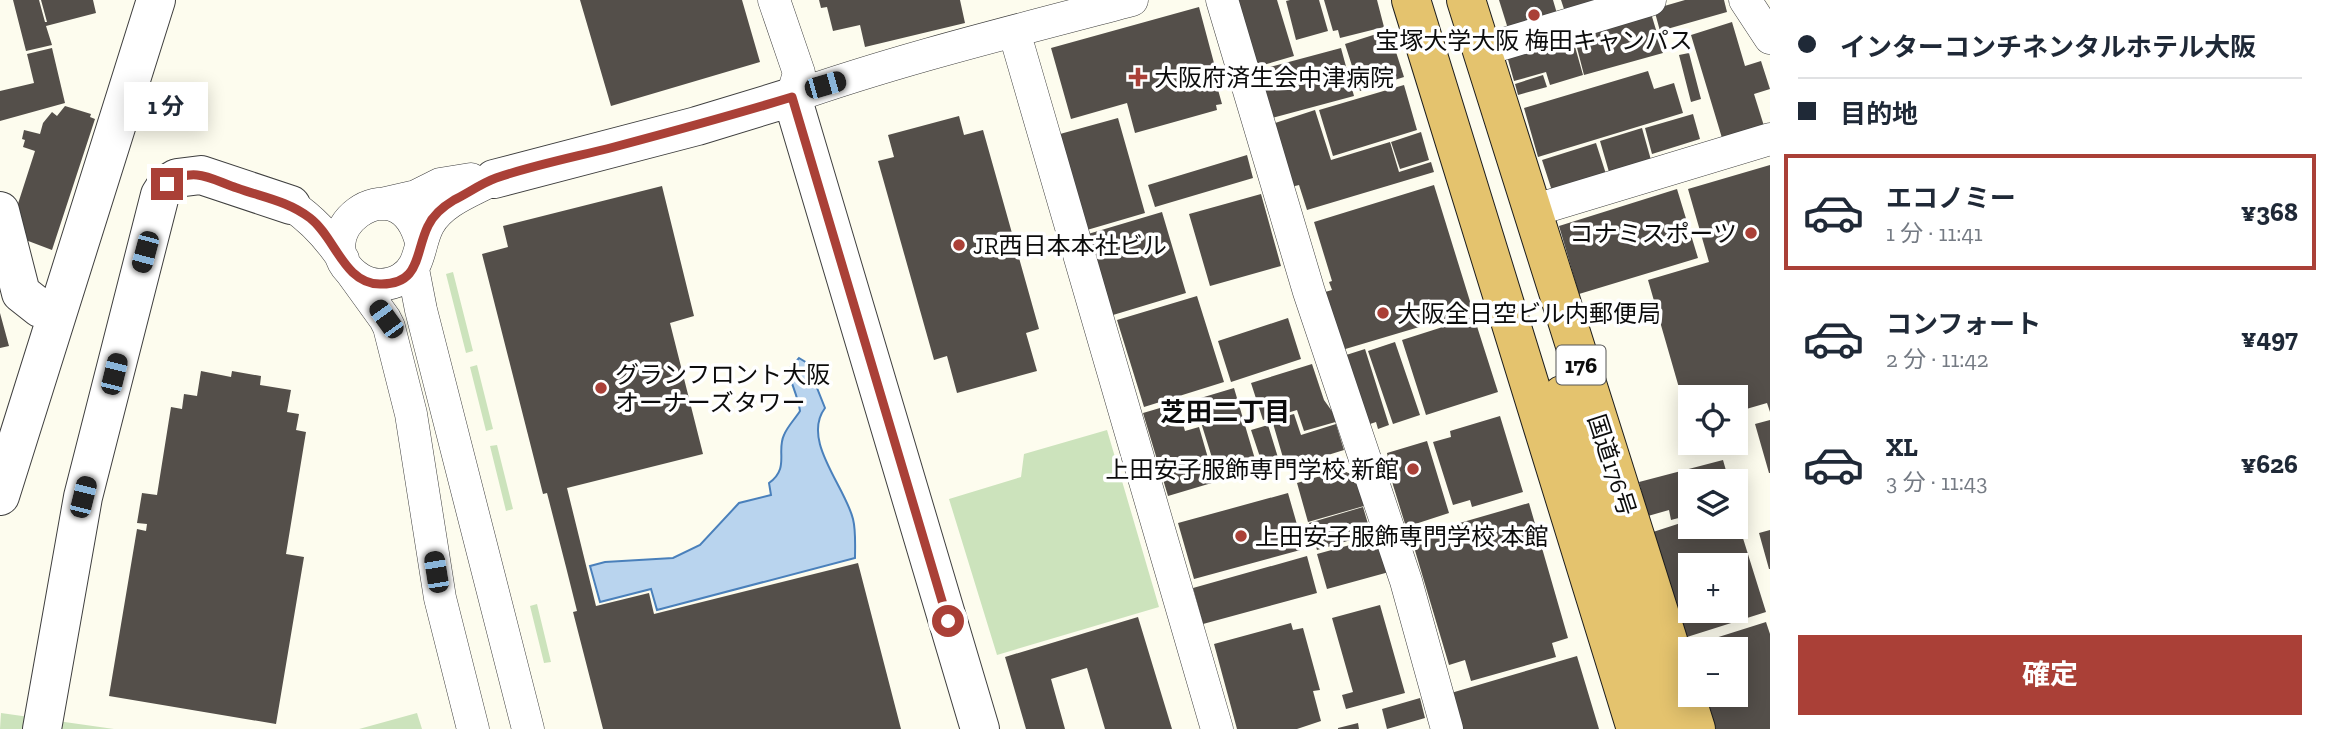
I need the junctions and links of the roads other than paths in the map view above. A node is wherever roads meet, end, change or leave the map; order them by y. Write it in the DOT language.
graph roads {
  1 [pos="156,0"];
  2 [pos="774,0"];
  3 [pos="1132,0"];
  4 [pos="1222,0"];
  5 [pos="1411,0"];
  6 [pos="1446,0"];
  7 [pos="1466,0"];
  8 [pos="1650,0"];
  9 [pos="1745,0"];
  10 [pos="1014,31"];
  11 [pos="1770,38"];
  12 [pos="1483,50"];
  13 [pos="792,97"];
  14 [pos="1770,139"];
  15 [pos="494,178"];
  16 [pos="291,205"];
  17 [pos="373,205"];
  18 [pos="0,211"];
  19 [pos="1532,211"];
  20 [pos="417,255"];
  21 [pos="347,265"];
  22 [pos="11,295"];
  23 [pos="57,313"];
  24 [pos="0,496"];
  25 [pos="42,729"];
  26 [pos="473,729"];
  27 [pos="528,729"];
  28 [pos="980,729"];
  29 [pos="1217,729"];
  30 [pos="1447,729"];
  31 [pos="1636,729"];
  32 [pos="1667,729"];
  33 [pos="1696,729"];
  1 -- 23 [label="street"];
  2 -- 13 [label="street"];
  3 -- 10 [label="street"];
  4 -- 30 [label="street"];
  5 -- 31 [label="highway, 176"];
  6 -- 32 [label="highway, 国道176号 / 176"];
  7 -- 12 [label="highway, 国道176号 / 176"];
  8 -- 12 [label="street"];
  9 -- 11 [label="street"];
  10 -- 13 [label="street"];
  10 -- 29 [label="street"];
  12 -- 19 [label="highway, 国道176号 / 176"];
  13 -- 15 [label="street"];
  13 -- 28 [label="street"];
  14 -- 19 [label="street"];
  15 -- 17 [label="street"];
  15 -- 20 [label="street"];
  16 -- 17 [label="street"];
  16 -- 21 [label="street"];
  16 -- 25 [label="street"];
  17 -- 20 [label="street"];
  17 -- 21 [label="street"];
  18 -- 22 [label="street"];
  19 -- 33 [label="highway, 国道176号 / 176"];
  20 -- 21 [label="street"];
  20 -- 27 [label="street"];
  21 -- 26 [label="street"];
  22 -- 23 [label="street"];
  23 -- 24 [label="street"];
}
